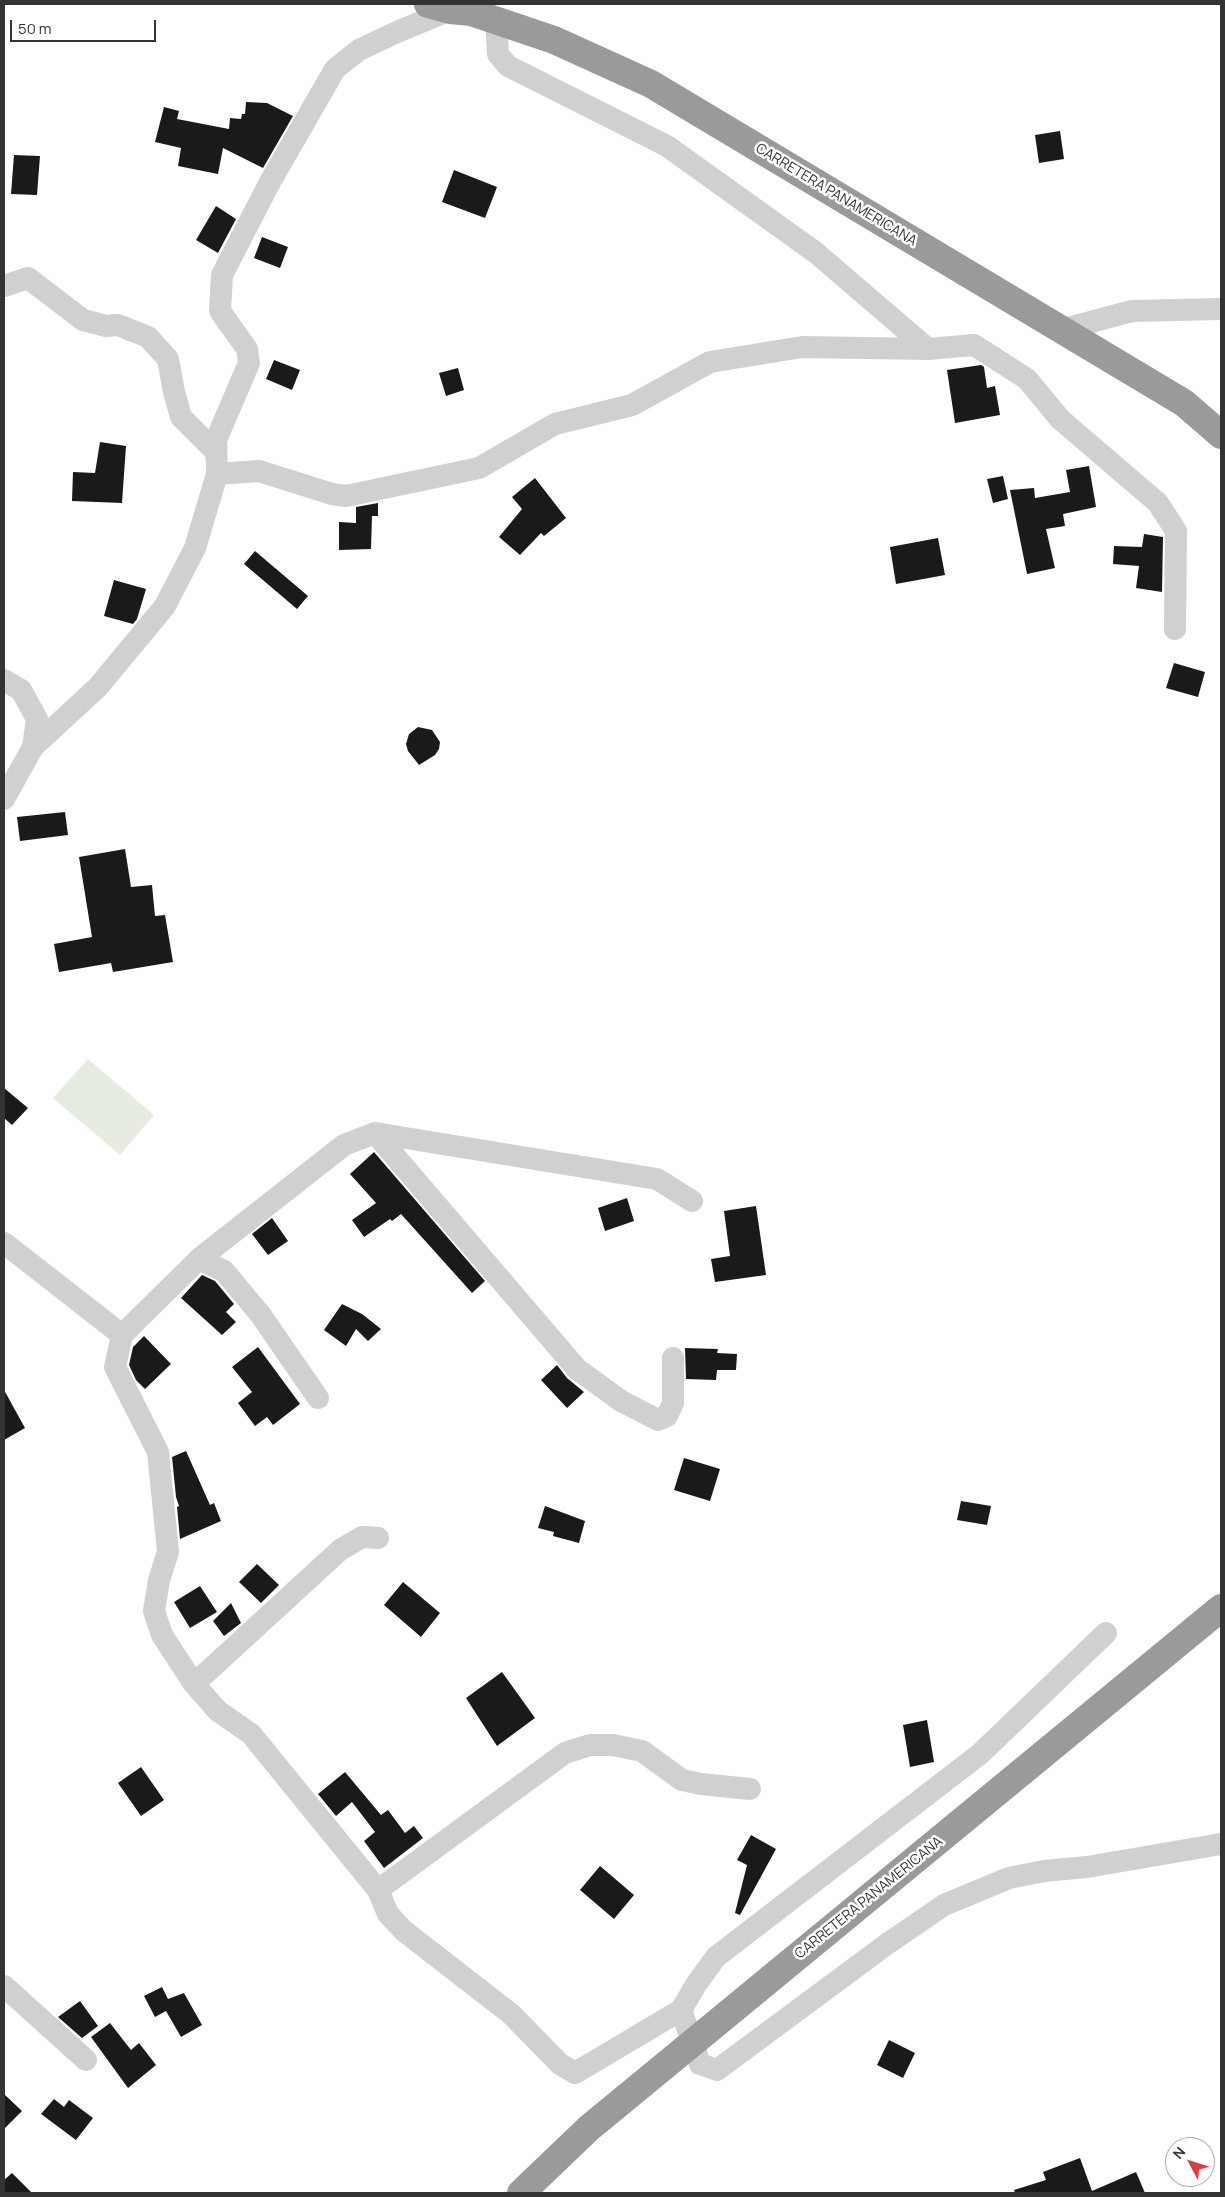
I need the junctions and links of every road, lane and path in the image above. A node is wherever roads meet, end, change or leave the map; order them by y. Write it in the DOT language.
graph roads {
  1 [pos="464,10"];
  2 [pos="4,286"];
  3 [pos="1221,309"];
  4 [pos="1061,330"];
  5 [pos="928,349"];
  6 [pos="1221,435"];
  7 [pos="215,451"];
  8 [pos="217,474"];
  9 [pos="1174,629"];
  10 [pos="4,680"];
  11 [pos="33,747"];
  12 [pos="4,799"];
  13 [pos="375,1133"];
  14 [pos="692,1200"];
  15 [pos="4,1243"];
  16 [pos="199,1259"];
  17 [pos="122,1335"];
  18 [pos="673,1358"];
  19 [pos="318,1398"];
  20 [pos="378,1538"];
  21 [pos="1221,1608"];
  22 [pos="1106,1633"];
  23 [pos="194,1684"];
  24 [pos="750,1789"];
  25 [pos="1221,1844"];
  26 [pos="378,1890"];
  27 [pos="4,1986"];
  28 [pos="681,2010"];
  29 [pos="692,2044"];
  30 [pos="86,2060"];
  31 [pos="521,2193"];
  1 -- 4 [label="highway, CARRETERA PANAMERICANA"];
  1 -- 5 [label="street"];
  1 -- 7 [label="street"];
  2 -- 7 [label="street"];
  3 -- 4 [label="street"];
  4 -- 6 [label="highway, CARRETERA PANAMERICANA"];
  5 -- 8 [label="street"];
  5 -- 9 [label="street"];
  7 -- 8 [label="street"];
  8 -- 11 [label="street"];
  10 -- 11 [label="street"];
  11 -- 12 [label="street"];
  13 -- 14 [label="street"];
  13 -- 16 [label="street"];
  13 -- 18 [label="street"];
  15 -- 17 [label="street"];
  16 -- 17 [label="street"];
  16 -- 19 [label="street"];
  17 -- 23 [label="street"];
  20 -- 23 [label="street"];
  21 -- 29 [label="highway, CARRETERA PANAMERICANA"];
  22 -- 28 [label="street"];
  23 -- 26 [label="street"];
  24 -- 26 [label="street"];
  25 -- 29 [label="street"];
  26 -- 28 [label="street"];
  27 -- 30 [label="street"];
  28 -- 29 [label="street"];
  29 -- 31 [label="highway, CARRETERA PANAMERICANA"];
}
